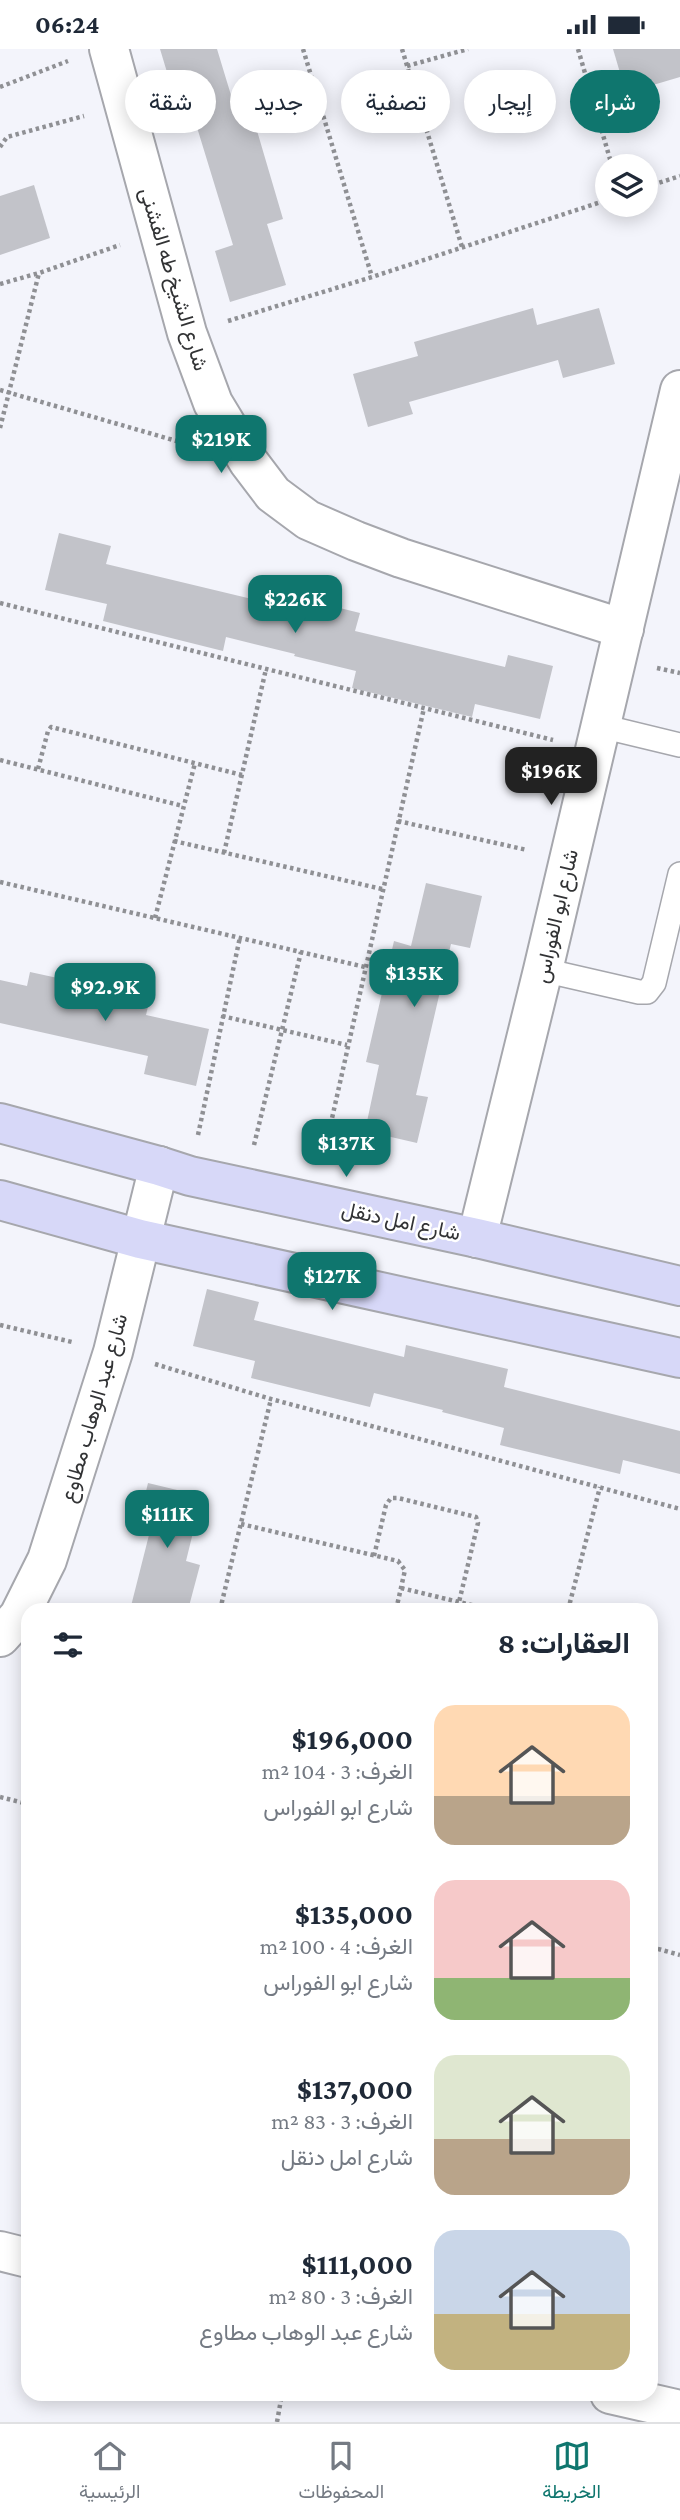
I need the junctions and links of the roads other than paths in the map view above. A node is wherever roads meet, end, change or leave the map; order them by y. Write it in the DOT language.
graph roads {
  1 [pos="91,54"];
  2 [pos="680,390"];
  3 [pos="624,628"];
  4 [pos="598,738"];
  5 [pos="680,745"];
  6 [pos="680,874"];
  7 [pos="543,970"];
  8 [pos="0,1123"];
  9 [pos="174,1171"];
  10 [pos="0,1200"];
  11 [pos="477,1238"];
  12 [pos="140,1239"];
  13 [pos="680,1286"];
  14 [pos="680,1358"];
  15 [pos="26,1603"];
  16 [pos="21,1612"];
  17 [pos="0,1637"];
  18 [pos="0,2251"];
  19 [pos="21,2256"];
  20 [pos="641,2401"];
  21 [pos="680,2410"];
  1 -- 3 [label="street, شارع الشيخ طه الفشنى"];
  2 -- 3 [label="street, شارع ابو الفوراس"];
  3 -- 4 [label="street, شارع ابو الفوراس"];
  4 -- 5 [label="lane"];
  4 -- 7 [label="street, شارع ابو الفوراس"];
  6 -- 7 [label="lane"];
  7 -- 11 [label="street, شارع ابو الفوراس"];
  8 -- 9 [label="street, شارع امل دنقل"];
  9 -- 11 [label="street, شارع امل دنقل"];
  9 -- 12 [label="street, شارع عبد الوهاب مطاوع"];
  10 -- 12 [label="street"];
  11 -- 13 [label="street, شارع امل دنقل"];
  12 -- 14 [label="street"];
  12 -- 15 [label="street, شارع عبد الوهاب مطاوع"];
  16 -- 17 [label="street, شارع عبد الوهاب مطاوع"];
  18 -- 19 [label="street"];
  20 -- 21 [label="street"];
}
